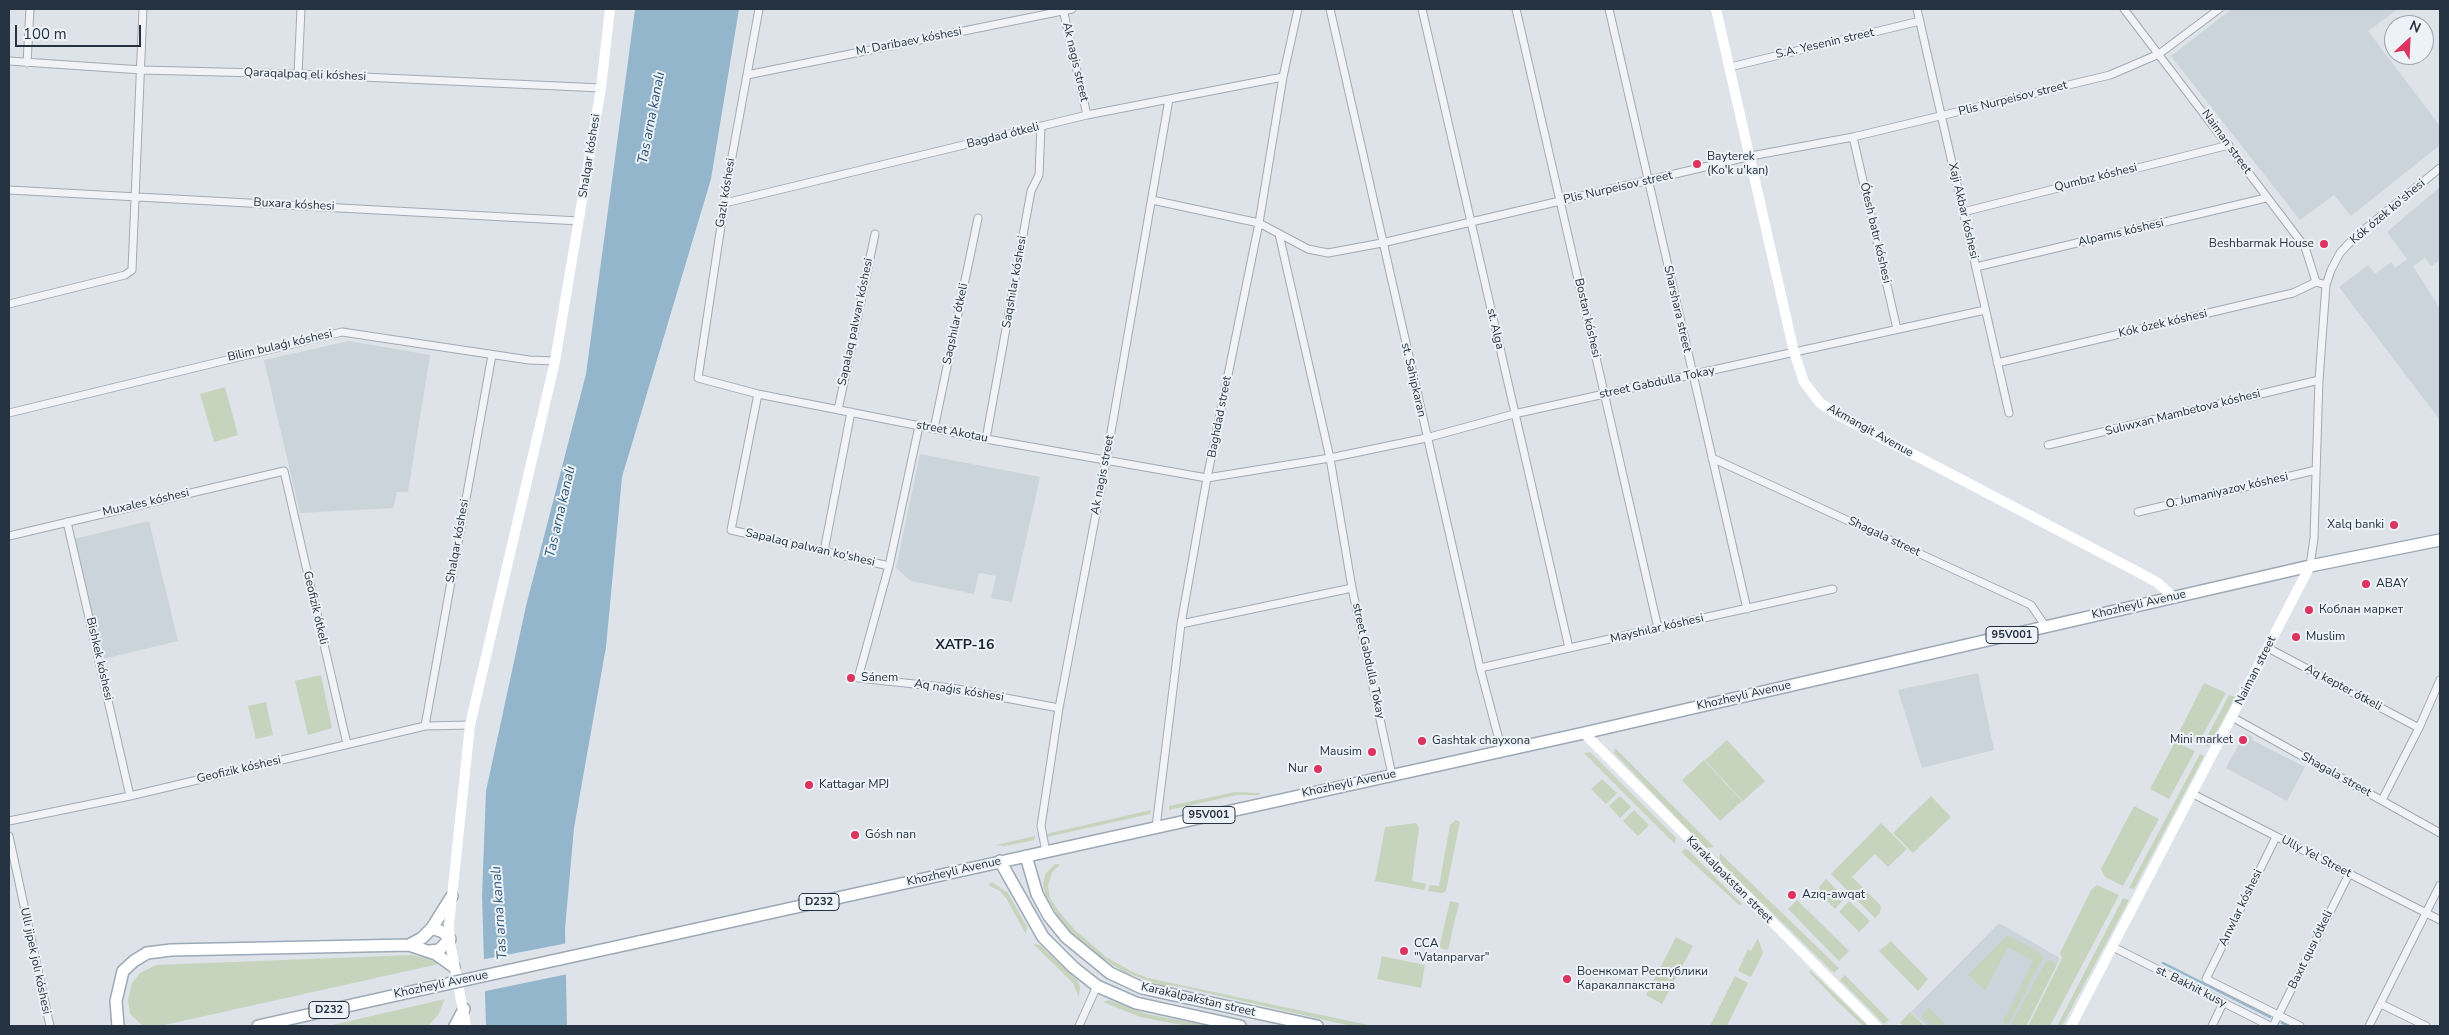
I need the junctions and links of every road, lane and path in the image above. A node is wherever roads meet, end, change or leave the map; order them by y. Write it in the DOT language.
graph roads {
  1 [pos="30,9"];
  2 [pos="143,9"];
  3 [pos="301,9"];
  4 [pos="610,9"];
  5 [pos="759,9"];
  6 [pos="1072,9"];
  7 [pos="1298,9"];
  8 [pos="1330,9"];
  9 [pos="1422,9"];
  10 [pos="1516,9"];
  11 [pos="1609,9"];
  12 [pos="1716,9"];
  13 [pos="1917,9"];
  14 [pos="2124,9"];
  15 [pos="2219,9"];
  16 [pos="1063,10"];
  17 [pos="1920,21"];
  18 [pos="2159,54"];
  19 [pos="9,61"];
  20 [pos="27,62"];
  21 [pos="1730,66"];
  22 [pos="142,70"];
  23 [pos="298,74"];
  24 [pos="747,75"];
  25 [pos="1283,77"];
  26 [pos="601,88"];
  27 [pos="1169,99"];
  28 [pos="1087,115"];
  29 [pos="1941,117"];
  30 [pos="1041,126"];
  31 [pos="1853,137"];
  32 [pos="2229,145"];
  33 [pos="1751,156"];
  34 [pos="2440,168"];
  35 [pos="1648,181"];
  36 [pos="9,190"];
  37 [pos="136,196"];
  38 [pos="2266,198"];
  39 [pos="1152,200"];
  40 [pos="1561,201"];
  41 [pos="725,203"];
  42 [pos="1963,212"];
  43 [pos="978,218"];
  44 [pos="580,222"];
  45 [pos="1470,222"];
  46 [pos="1259,223"];
  47 [pos="875,234"];
  48 [pos="1278,234"];
  49 [pos="1382,243"];
  50 [pos="1976,267"];
  51 [pos="2316,282"];
  52 [pos="2326,285"];
  53 [pos="9,304"];
  54 [pos="1985,310"];
  55 [pos="1897,329"];
  56 [pos="1794,352"];
  57 [pos="492,355"];
  58 [pos="555,361"];
  59 [pos="1997,363"];
  60 [pos="1692,375"];
  61 [pos="698,378"];
  62 [pos="2319,380"];
  63 [pos="758,394"];
  64 [pos="1604,394"];
  65 [pos="838,410"];
  66 [pos="851,412"];
  67 [pos="9,413"];
  68 [pos="2009,413"];
  69 [pos="1514,414"];
  70 [pos="919,426"];
  71 [pos="934,429"];
  72 [pos="1426,438"];
  73 [pos="986,439"];
  74 [pos="2048,445"];
  75 [pos="1330,458"];
  76 [pos="1712,458"];
  77 [pos="1106,461"];
  78 [pos="2316,470"];
  79 [pos="284,471"];
  80 [pos="1207,478"];
  81 [pos="2138,512"];
  82 [pos="67,522"];
  83 [pos="9,536"];
  84 [pos="2440,540"];
  85 [pos="824,550"];
  86 [pos="889,566"];
  87 [pos="2310,566"];
  88 [pos="1352,588"];
  89 [pos="1833,590"];
  90 [pos="2174,598"];
  91 [pos="1747,609"];
  92 [pos="1181,624"];
  93 [pos="2046,627"];
  94 [pos="1658,628"];
  95 [pos="1569,648"];
  96 [pos="2268,648"];
  97 [pos="1480,668"];
  98 [pos="2440,680"];
  99 [pos="1058,708"];
  100 [pos="2232,717"];
  101 [pos="470,725"];
  102 [pos="425,726"];
  103 [pos="2419,728"];
  104 [pos="1584,733"];
  105 [pos="347,744"];
  106 [pos="1502,751"];
  107 [pos="1392,775"];
  108 [pos="2193,794"];
  109 [pos="130,796"];
  110 [pos="2382,800"];
  111 [pos="9,822"];
  112 [pos="1156,828"];
  113 [pos="2440,833"];
  114 [pos="9,836"];
  115 [pos="2276,837"];
  116 [pos="1046,852"];
  117 [pos="1026,856"];
  118 [pos="1000,861"];
  119 [pos="2349,874"];
  120 [pos="1031,876"];
  121 [pos="1013,884"];
  122 [pos="2440,885"];
  123 [pos="452,896"];
  124 [pos="2426,913"];
  125 [pos="2440,920"];
  126 [pos="432,928"];
  127 [pos="450,939"];
  128 [pos="409,944"];
  129 [pos="2113,947"];
  130 [pos="430,951"];
  131 [pos="454,967"];
  132 [pos="2206,979"];
  133 [pos="1097,986"];
  134 [pos="2223,1003"];
  135 [pos="2381,1004"];
  136 [pos="464,1010"];
  137 [pos="2278,1016"];
  138 [pos="50,1026"];
  139 [pos="118,1026"];
  140 [pos="258,1026"];
  141 [pos="455,1026"];
  142 [pos="466,1026"];
  143 [pos="1079,1026"];
  144 [pos="1240,1026"];
  145 [pos="1316,1026"];
  146 [pos="1876,1026"];
  147 [pos="2071,1026"];
  148 [pos="2212,1026"];
  149 [pos="2272,1026"];
  150 [pos="2300,1026"];
  151 [pos="2369,1026"];
  152 [pos="2426,1026"];
  1 -- 20 [label="street"];
  2 -- 22 [label="street"];
  3 -- 23 [label="street"];
  4 -- 26 [label="street, Shalqar kóshesi"];
  5 -- 24 [label="street, Gazlı kóshesi"];
  6 -- 16 [label="street, M. Daribaev kóshesi"];
  7 -- 25 [label="street, Baghdad street"];
  8 -- 49 [label="street, st. Sahipkaran"];
  9 -- 45 [label="street, st. Alga"];
  10 -- 40 [label="street, Bostan kóshesi"];
  11 -- 35 [label="street, Sharshara street"];
  12 -- 21 [label="street, Akmangit Avenue"];
  13 -- 17 [label="street, Xaji Akbar kóshesi"];
  14 -- 18 [label="street, Naiman street"];
  15 -- 18 [label="street, Plis Nurpeisov street"];
  16 -- 24 [label="street, M. Daribaev kóshesi"];
  16 -- 28 [label="street, Ak nagis street"];
  17 -- 21 [label="street, S.A. Yesenin street"];
  17 -- 29 [label="street, Xaji Akbar kóshesi"];
  18 -- 29 [label="street, Plis Nurpeisov street"];
  18 -- 32 [label="street, Naiman street"];
  19 -- 20 [label="street, Qaraqalpaq eli kóshesi"];
  20 -- 22 [label="street, Qaraqalpaq eli kóshesi"];
  21 -- 33 [label="street, Akmangit Avenue"];
  22 -- 23 [label="street, Qaraqalpaq eli kóshesi"];
  22 -- 37 [label="street"];
  23 -- 26 [label="street, Qaraqalpaq eli kóshesi"];
  24 -- 41 [label="street, Gazlı kóshesi"];
  25 -- 27 [label="street, Bagdad ótkeli"];
  25 -- 46 [label="street, Baghdad street"];
  26 -- 44 [label="street, Shalqar kóshesi"];
  27 -- 28 [label="street, Bagdad ótkeli"];
  27 -- 39 [label="street, Ak nagis street"];
  28 -- 30 [label="street, Bagdad ótkeli"];
  29 -- 31 [label="street, Plis Nurpeisov street"];
  29 -- 42 [label="street, Xaji Akbar kóshesi"];
  30 -- 41 [label="street, Bagdad ótkeli"];
  30 -- 73 [label="street, Saqshılar kóshesi"];
  31 -- 33 [label="street, Plis Nurpeisov street"];
  31 -- 55 [label="street, Ótesh batır kóshesi"];
  32 -- 38 [label="street, Naiman street"];
  32 -- 42 [label="street, Qumbız kóshesi"];
  33 -- 35 [label="street, Plis Nurpeisov street"];
  33 -- 56 [label="street, Akmangit Avenue"];
  34 -- 52 [label="street, Kók ózek ko'shesi"];
  35 -- 40 [label="street, Plis Nurpeisov street"];
  35 -- 60 [label="street, Sharshara street"];
  36 -- 37 [label="street, Buxara kóshesi"];
  37 -- 44 [label="street, Buxara kóshesi"];
  37 -- 53 [label="street"];
  38 -- 50 [label="street, Alpamıs kóshesi"];
  38 -- 51 [label="street, Naiman street"];
  39 -- 46 [label="street, Plis Nurpeisov street"];
  39 -- 77 [label="street, Ak nagis street"];
  40 -- 45 [label="street, Plis Nurpeisov street"];
  40 -- 64 [label="street, Bostan kóshesi"];
  41 -- 61 [label="street, Gazlı kóshesi"];
  42 -- 50 [label="street, Xaji Akbar kóshesi"];
  43 -- 71 [label="street, Saqshılar ótkeli"];
  44 -- 58 [label="street, Shalqar kóshesi"];
  45 -- 49 [label="street, Plis Nurpeisov street"];
  45 -- 69 [label="street, st. Alga"];
  46 -- 48 [label="street, Plis Nurpeisov street"];
  46 -- 80 [label="street, Baghdad street"];
  47 -- 65 [label="street, Sapalaq palwan kóshesi"];
  48 -- 49 [label="street, Plis Nurpeisov street"];
  48 -- 75 [label="street, street Gabdulla Tokay"];
  49 -- 72 [label="street, st. Sahipkaran"];
  50 -- 54 [label="street, Xaji Akbar kóshesi"];
  51 -- 52 [label="street"];
  51 -- 59 [label="street, Kók ózek kóshesi"];
  52 -- 62 [label="street, Naiman street"];
  54 -- 55 [label="street, street Gabdulla Tokay"];
  54 -- 59 [label="street, Xaji Akbar kóshesi"];
  55 -- 56 [label="street, street Gabdulla Tokay"];
  56 -- 60 [label="street, street Gabdulla Tokay"];
  56 -- 90 [label="street, Akmangit Avenue"];
  57 -- 58 [label="street, Bilim bulaǵı kóshesi"];
  57 -- 67 [label="street, Bilim bulaǵı kóshesi"];
  57 -- 102 [label="street, Shalqar kóshesi"];
  58 -- 101 [label="street, Shalqar kóshesi"];
  59 -- 68 [label="street, Xaji Akbar kóshesi"];
  60 -- 64 [label="street, street Gabdulla Tokay"];
  60 -- 76 [label="street, Sharshara street"];
  61 -- 63 [label="street, street Akotau"];
  62 -- 74 [label="street, Sulıwxan Mambetova kóshesi"];
  62 -- 78 [label="street, Naiman street"];
  63 -- 65 [label="street, street Akotau"];
  63 -- 85 [label="street, Sapalaq palwan ko'shesi"];
  64 -- 69 [label="street, street Gabdulla Tokay"];
  64 -- 94 [label="street, Bostan kóshesi"];
  65 -- 66 [label="street, street Akotau"];
  66 -- 70 [label="street, street Akotau"];
  66 -- 85 [label="street"];
  69 -- 72 [label="street, street Gabdulla Tokay"];
  69 -- 95 [label="street, st. Alga"];
  70 -- 71 [label="street, street Akotau"];
  70 -- 86 [label="street"];
  71 -- 73 [label="street, street Akotau"];
  72 -- 75 [label="street, street Gabdulla Tokay"];
  72 -- 97 [label="street, st. Sahipkaran"];
  73 -- 77 [label="street, street Akotau"];
  75 -- 80 [label="street, street Gabdulla Tokay"];
  75 -- 88 [label="street, street Gabdulla Tokay"];
  76 -- 91 [label="street, Sharshara street"];
  76 -- 93 [label="street, Shagala street"];
  77 -- 80 [label="street, street Akotau"];
  77 -- 99 [label="street, Ak nagis street"];
  78 -- 81 [label="street, O. Jumaniyazov kóshesi"];
  78 -- 87 [label="street, Naiman street"];
  79 -- 82 [label="street, Muxales kóshesi"];
  79 -- 105 [label="street, Geofizik ótkeli"];
  80 -- 92 [label="street, Baghdad street"];
  82 -- 83 [label="street, Muxales kóshesi"];
  82 -- 109 [label="street, Bishkek kóshesi"];
  84 -- 87 [label="main road, Khozheyli Avenue / 95V001"];
  85 -- 86 [label="street, Sapalaq palwan ko'shesi"];
  86 -- 99 [label="street, Aq naǵıs kóshesi"];
  87 -- 90 [label="main road, Khozheyli Avenue / 95V001"];
  87 -- 96 [label="street, Naiman street"];
  88 -- 92 [label="street"];
  88 -- 107 [label="street, street Gabdulla Tokay"];
  89 -- 91 [label="street, Mayshılar kóshesi"];
  90 -- 93 [label="main road, Khozheyli Avenue / 95V001"];
  91 -- 94 [label="street, Mayshılar kóshesi"];
  92 -- 112 [label="street, Baghdad street"];
  93 -- 104 [label="main road, Khozheyli Avenue / 95V001"];
  94 -- 95 [label="street, Mayshılar kóshesi"];
  95 -- 97 [label="street, Mayshılar kóshesi"];
  96 -- 100 [label="street, Naiman street"];
  96 -- 103 [label="street, Aq kepter ótkeli"];
  97 -- 106 [label="street, st. Sahipkaran"];
  98 -- 103 [label="street"];
  99 -- 116 [label="street, Ak nagis street"];
  100 -- 108 [label="street, Naiman street"];
  100 -- 110 [label="street, Shagala street"];
  101 -- 102 [label="street, Geofizik kóshesi"];
  101 -- 123 [label="street, Shalqar kóshesi"];
  102 -- 105 [label="street, Geofizik kóshesi"];
  103 -- 110 [label="street"];
  104 -- 106 [label="main road, Khozheyli Avenue / 95V001"];
  104 -- 146 [label="street, Karakalpakstan street"];
  105 -- 109 [label="street, Geofizik kóshesi"];
  106 -- 107 [label="main road, Khozheyli Avenue / 95V001"];
  107 -- 112 [label="main road, Khozheyli Avenue / 95V001"];
  108 -- 115 [label="street, Ully Yel Street"];
  108 -- 129 [label="street, Naiman street"];
  109 -- 111 [label="street, Geofizik kóshesi"];
  110 -- 113 [label="street, Shagala street"];
  112 -- 116 [label="main road, Khozheyli Avenue / 95V001"];
  114 -- 138 [label="street, Ullı jipek jolı kóshesi"];
  115 -- 119 [label="street, Ully Yel Street"];
  115 -- 132 [label="street, Arıwlar kóshesi"];
  116 -- 117 [label="main road, Khozheyli Avenue / 95V001"];
  117 -- 118 [label="main road, Khozheyli Avenue / D232"];
  117 -- 120 [label="main road, Karakalpakstan street"];
  118 -- 121 [label="main road, Karakalpakstan street"];
  118 -- 140 [label="main road, Khozheyli Avenue / D232, bridge"];
  119 -- 124 [label="street, Ully Yel Street"];
  119 -- 137 [label="street, Baxıt qusı ótkeli"];
  120 -- 121 [label="main road"];
  120 -- 145 [label="main road, Karakalpakstan street"];
  121 -- 133 [label="main road, Karakalpakstan street"];
  122 -- 124 [label="street"];
  123 -- 126 [label="main road"];
  123 -- 127 [label="street, Shalqar kóshesi"];
  124 -- 125 [label="street, Ully Yel Street"];
  124 -- 135 [label="street"];
  126 -- 127 [label="main road"];
  126 -- 128 [label="main road"];
  127 -- 130 [label="main road"];
  127 -- 131 [label="street, Shalqar kóshesi"];
  128 -- 130 [label="main road"];
  128 -- 139 [label="main road"];
  129 -- 134 [label="street, st. Bakhit kusy"];
  129 -- 147 [label="street, Naiman street"];
  130 -- 131 [label="main road"];
  131 -- 136 [label="street, Shalqar kóshesi"];
  132 -- 137 [label="street, st. Bakhit kusy"];
  133 -- 143 [label="street"];
  133 -- 144 [label="main road, Karakalpakstan street"];
  134 -- 148 [label="street"];
  134 -- 149 [label="street, st. Bakhit kusy"];
  135 -- 151 [label="street"];
  135 -- 152 [label="street"];
  136 -- 141 [label="main road"];
  136 -- 142 [label="street, Shalqar kóshesi"];
  137 -- 149 [label="street, Baxıt qusı ótkeli"];
  137 -- 150 [label="street, st. Bakhit kusy"];
}
